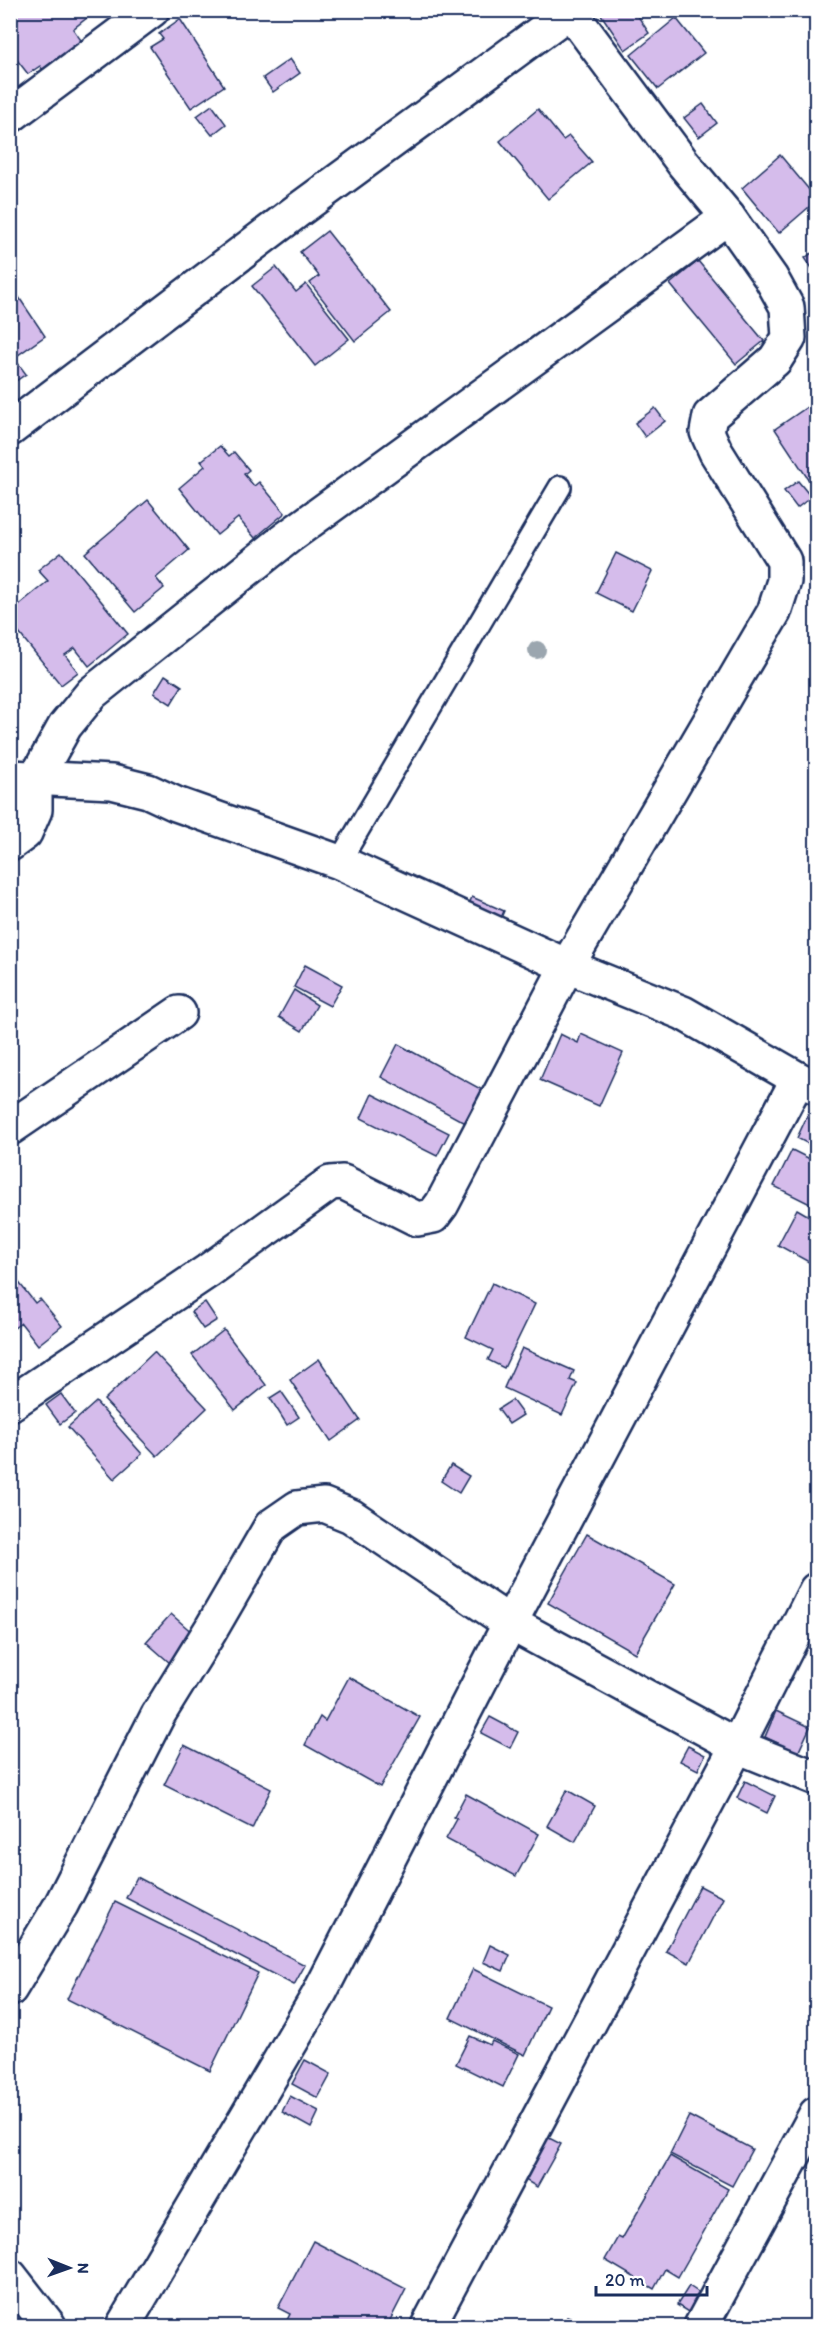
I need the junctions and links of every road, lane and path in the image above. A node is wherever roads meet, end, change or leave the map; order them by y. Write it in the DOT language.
graph roads {
  1 [pos="152,10"];
  2 [pos="569,11"];
  3 [pos="10,116"];
  4 [pos="728,217"];
  5 [pos="10,429"];
  6 [pos="560,487"];
  7 [pos="23,778"];
  8 [pos="10,844"];
  9 [pos="339,862"];
  10 [pos="567,966"];
  11 [pos="178,1013"];
  12 [pos="807,1083"];
  13 [pos="10,1128"];
  14 [pos="10,1404"];
  15 [pos="816,1590"];
  16 [pos="510,1623"];
  17 [pos="737,1746"];
  18 [pos="816,1778"];
  19 [pos="10,1989"];
  20 [pos="816,2114"];
  21 [pos="10,2276"];
  22 [pos="49,2326"];
  23 [pos="123,2326"];
  24 [pos="428,2326"];
  25 [pos="700,2326"];
  1 -- 3 [label="street"];
  2 -- 4 [label="street"];
  2 -- 5 [label="street"];
  4 -- 7 [label="street"];
  4 -- 10 [label="street"];
  6 -- 9 [label="lane"];
  7 -- 8 [label="street"];
  7 -- 9 [label="street"];
  9 -- 10 [label="street"];
  10 -- 12 [label="street"];
  10 -- 14 [label="street"];
  11 -- 13 [label="street"];
  12 -- 16 [label="street"];
  15 -- 17 [label="street"];
  16 -- 17 [label="street"];
  16 -- 19 [label="street"];
  16 -- 23 [label="street"];
  17 -- 18 [label="street"];
  17 -- 24 [label="street"];
  20 -- 25 [label="street"];
  21 -- 22 [label="street"];
}
